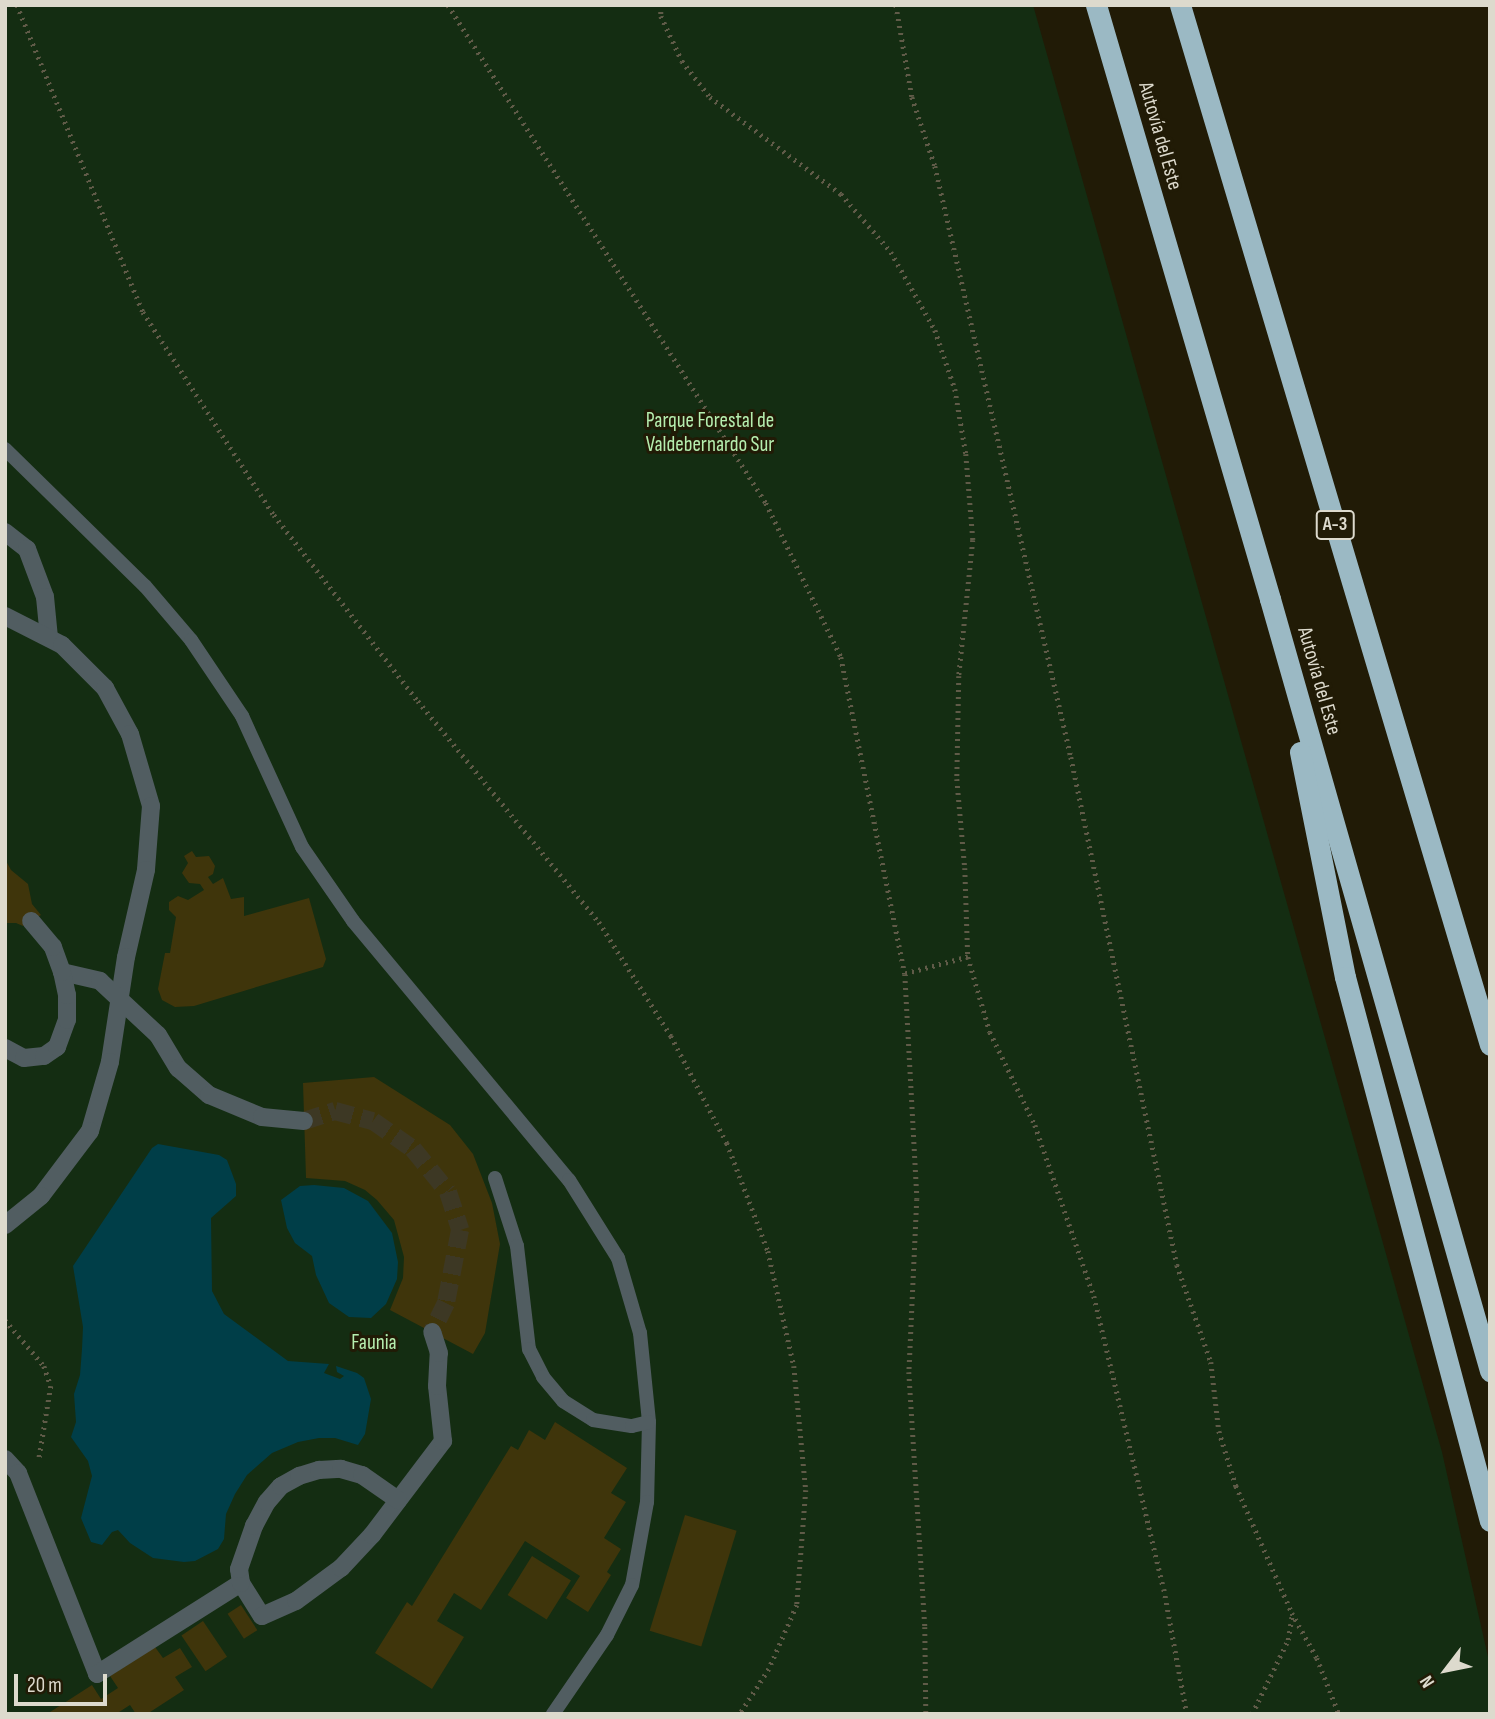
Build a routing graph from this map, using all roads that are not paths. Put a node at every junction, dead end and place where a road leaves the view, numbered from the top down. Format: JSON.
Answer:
{"nodes":[{"id":1,"x":1096,"y":5,"type":"edge"},
{"id":2,"x":1180,"y":5,"type":"edge"},
{"id":3,"x":5,"y":449,"type":"edge"},
{"id":4,"x":5,"y":532,"type":"edge"},
{"id":5,"x":1270,"y":599,"type":"junction"},
{"id":6,"x":5,"y":616,"type":"edge"},
{"id":7,"x":49,"y":638,"type":"junction"},
{"id":8,"x":31,"y":921,"type":"dead end"},
{"id":9,"x":62,"y":972,"type":"junction"},
{"id":10,"x":121,"y":1000,"type":"junction"},
{"id":11,"x":1490,"y":1045,"type":"edge"},
{"id":12,"x":5,"y":1048,"type":"edge"},
{"id":13,"x":304,"y":1121,"type":"tunnel mouth"},
{"id":14,"x":495,"y":1178,"type":"dead end"},
{"id":15,"x":5,"y":1225,"type":"edge"},
{"id":16,"x":432,"y":1332,"type":"tunnel mouth"},
{"id":17,"x":1490,"y":1371,"type":"edge"},
{"id":18,"x":649,"y":1422,"type":"junction"},
{"id":19,"x":5,"y":1459,"type":"edge"},
{"id":20,"x":398,"y":1500,"type":"junction"},
{"id":21,"x":1490,"y":1521,"type":"edge"},
{"id":22,"x":241,"y":1583,"type":"junction"},
{"id":23,"x":553,"y":1714,"type":"edge"}],
"edges":[{"from":1,"to":5,"type":"highway","name":"Autovía del Este"},
{"from":2,"to":11,"type":"highway","number":"A-3"},
{"from":3,"to":18,"type":"lane"},
{"from":4,"to":7,"type":"street"},
{"from":5,"to":17,"type":"highway","name":"Autovía del Este"},
{"from":5,"to":21,"type":"highway"},
{"from":6,"to":7,"type":"street"},
{"from":7,"to":10,"type":"street"},
{"from":8,"to":9,"type":"street"},
{"from":9,"to":10,"type":"street"},
{"from":9,"to":12,"type":"street"},
{"from":10,"to":13,"type":"street"},
{"from":10,"to":15,"type":"street"},
{"from":14,"to":18,"type":"lane"},
{"from":16,"to":20,"type":"street"},
{"from":18,"to":23,"type":"lane"},
{"from":19,"to":22,"type":"street"},
{"from":20,"to":22,"type":"street"},
{"from":20,"to":22,"type":"street"}]}
